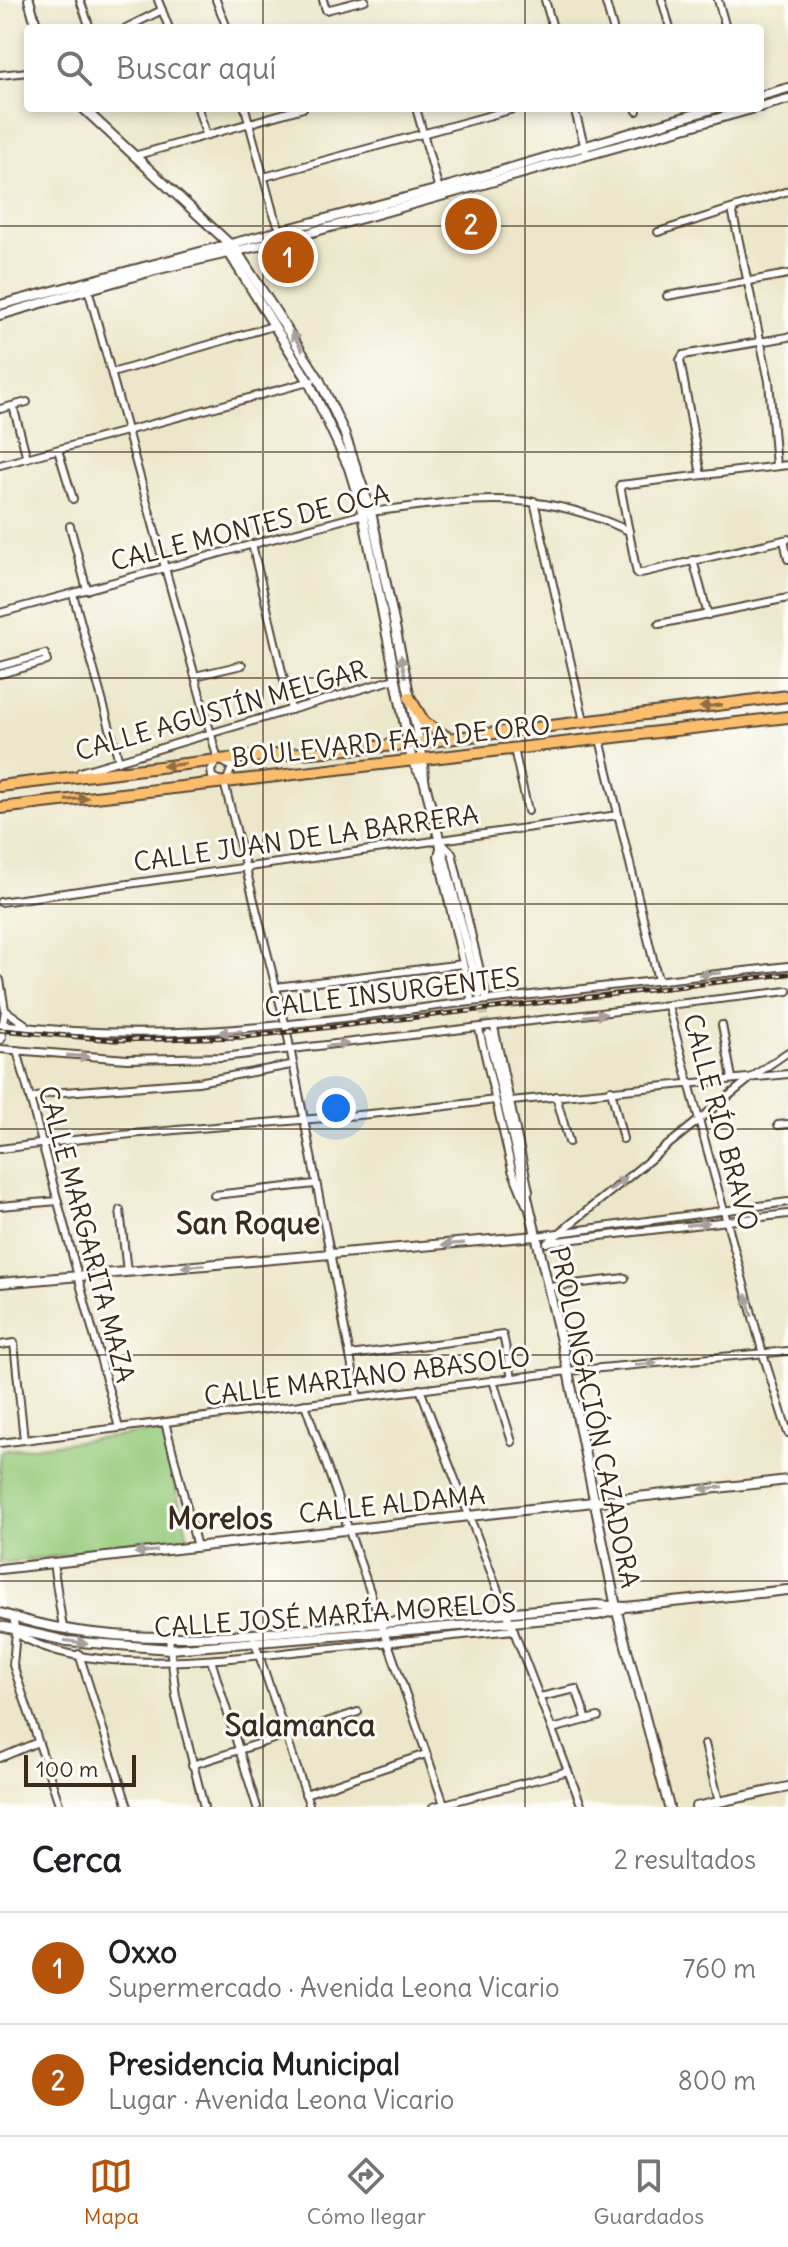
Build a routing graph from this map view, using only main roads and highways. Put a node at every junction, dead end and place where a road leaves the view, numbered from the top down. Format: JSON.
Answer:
{"nodes":[{"id":1,"x":409,"y":697,"type":"road end"},
{"id":2,"x":785,"y":697,"type":"edge"},
{"id":3,"x":787,"y":718,"type":"edge"},
{"id":4,"x":448,"y":738,"type":"junction"},
{"id":5,"x":0,"y":786,"type":"edge"},
{"id":6,"x":0,"y":808,"type":"edge"}],
"edges":[{"from":1,"to":4,"type":"main road"},
{"from":2,"to":3,"type":"main road"},
{"from":2,"to":4,"type":"main road","name":"BOULEVARD FAJA DE ORO","one_way":true},
{"from":6,"to":3,"type":"main road","name":"BOULEVARD FAJA DE ORO","one_way":true},
{"from":4,"to":5,"type":"main road","name":"BOULEVARD FAJA DE ORO","one_way":true}]}
